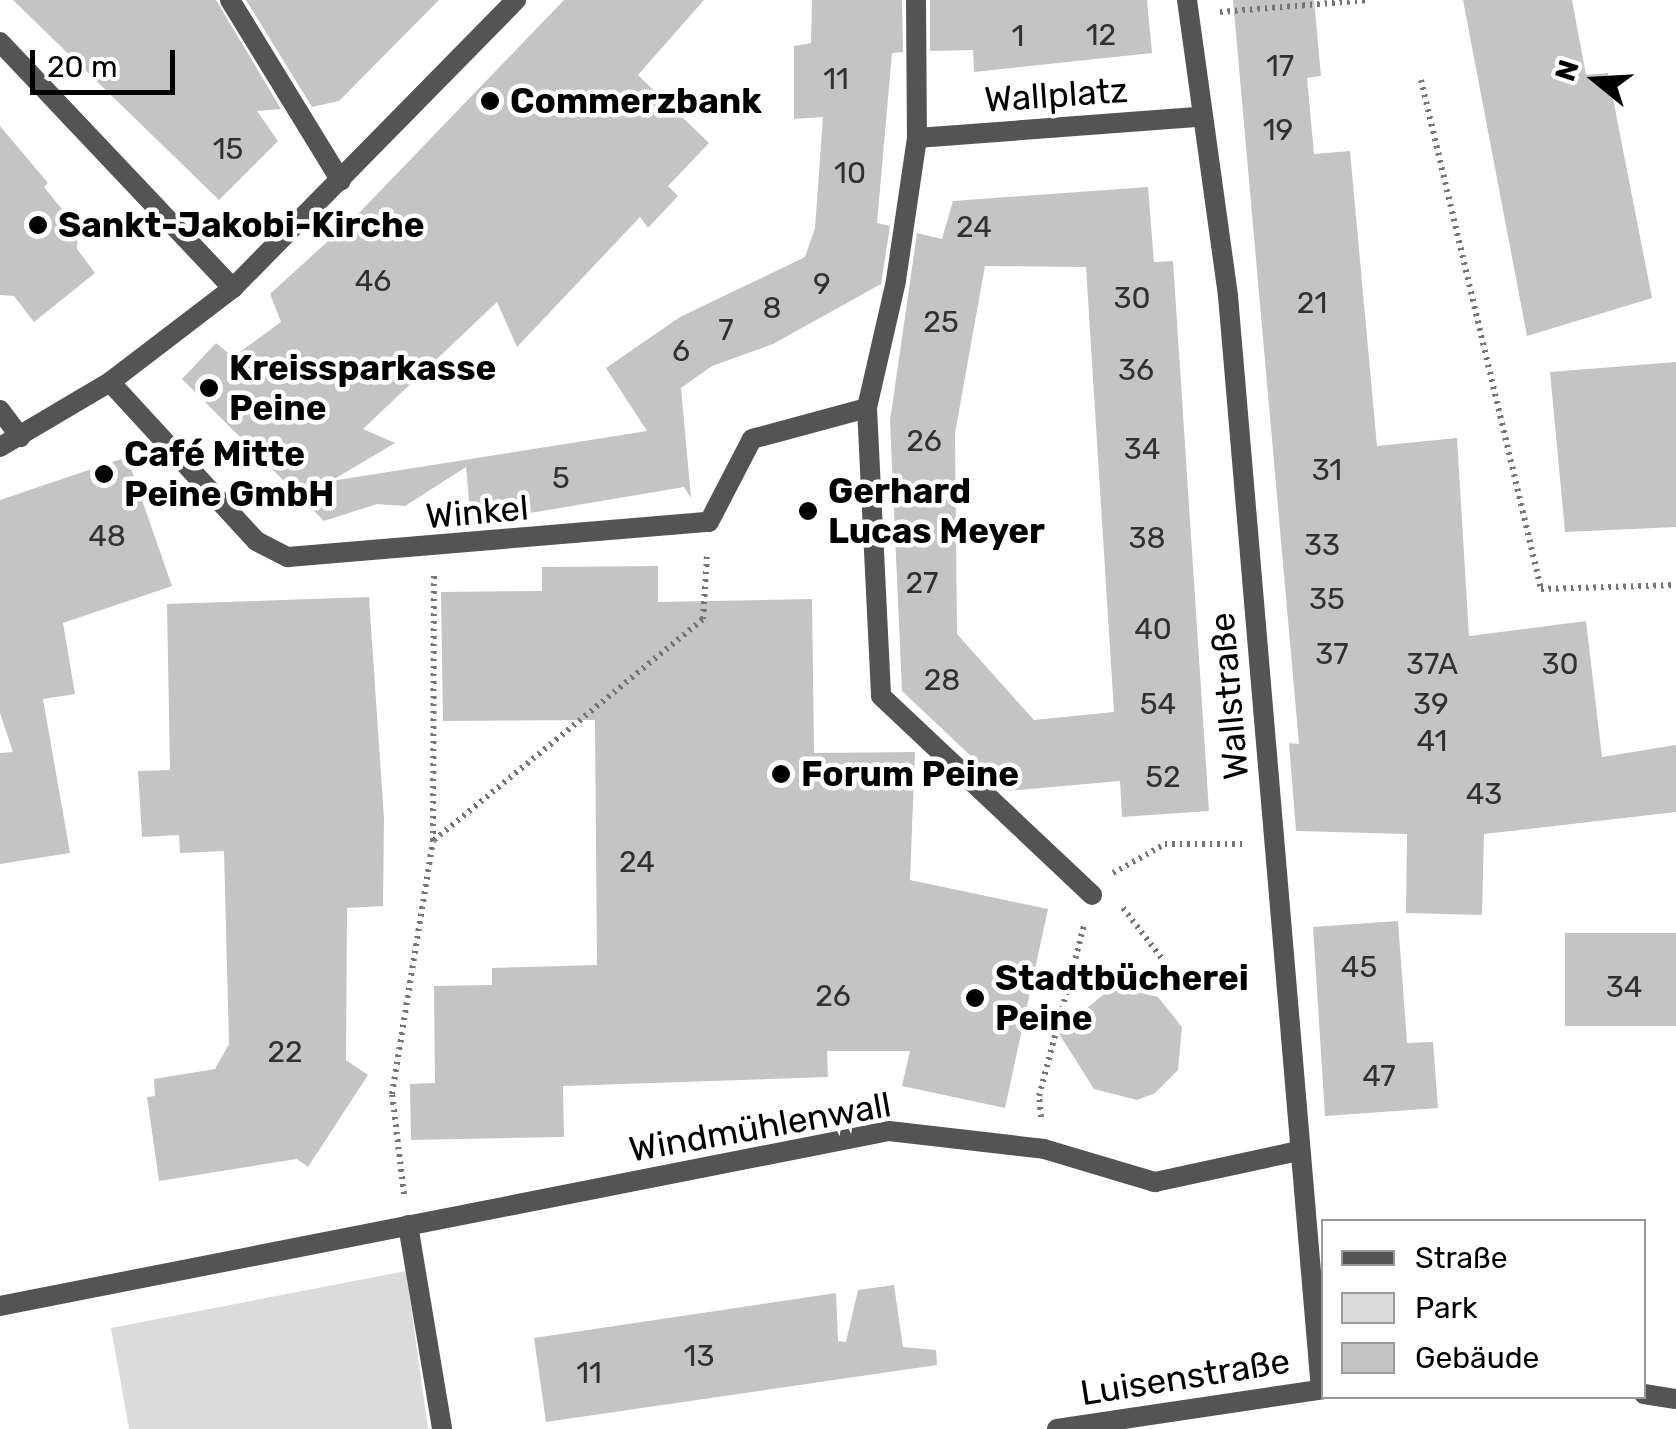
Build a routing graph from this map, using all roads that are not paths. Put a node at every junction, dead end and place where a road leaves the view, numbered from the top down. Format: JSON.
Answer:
{"nodes":[{"id":1,"x":230,"y":0,"type":"edge"},
{"id":2,"x":516,"y":0,"type":"edge"},
{"id":3,"x":916,"y":0,"type":"edge"},
{"id":4,"x":1188,"y":7,"type":"edge"},
{"id":5,"x":0,"y":42,"type":"edge"},
{"id":6,"x":1199,"y":117,"type":"junction"},
{"id":7,"x":917,"y":138,"type":"junction"},
{"id":8,"x":341,"y":181,"type":"junction"},
{"id":9,"x":233,"y":288,"type":"junction"},
{"id":10,"x":110,"y":382,"type":"junction"},
{"id":11,"x":867,"y":408,"type":"junction"},
{"id":12,"x":0,"y":410,"type":"edge"},
{"id":13,"x":20,"y":437,"type":"junction"},
{"id":14,"x":0,"y":447,"type":"edge"},
{"id":15,"x":1092,"y":894,"type":"road end"},
{"id":16,"x":1298,"y":1152,"type":"junction"},
{"id":17,"x":408,"y":1226,"type":"junction"},
{"id":18,"x":0,"y":1306,"type":"edge"},
{"id":19,"x":1321,"y":1379,"type":"edge"},
{"id":20,"x":1321,"y":1389,"type":"edge"},
{"id":21,"x":1646,"y":1394,"type":"edge"},
{"id":22,"x":1676,"y":1398,"type":"edge"},
{"id":23,"x":442,"y":1429,"type":"edge"},
{"id":24,"x":1057,"y":1429,"type":"edge"}],
"edges":[{"from":1,"to":8,"type":"street"},
{"from":2,"to":8,"type":"street"},
{"from":3,"to":7,"type":"street"},
{"from":4,"to":6,"type":"street","name":"Wallstraße"},
{"from":5,"to":9,"type":"street"},
{"from":6,"to":7,"type":"street","name":"Wallplatz"},
{"from":6,"to":16,"type":"street","name":"Wallstraße"},
{"from":7,"to":11,"type":"street"},
{"from":8,"to":9,"type":"street"},
{"from":9,"to":10,"type":"street"},
{"from":10,"to":11,"type":"street","name":"Winkel"},
{"from":10,"to":13,"type":"street"},
{"from":11,"to":15,"type":"street"},
{"from":12,"to":13,"type":"street"},
{"from":13,"to":14,"type":"street"},
{"from":16,"to":17,"type":"street","name":"Windmühlenwall"},
{"from":16,"to":19,"type":"street","name":"Wallstraße"},
{"from":17,"to":18,"type":"street","name":"Windmühlenwall"},
{"from":17,"to":23,"type":"street"},
{"from":20,"to":24,"type":"street","name":"Luisenstraße"},
{"from":21,"to":22,"type":"street"}]}
